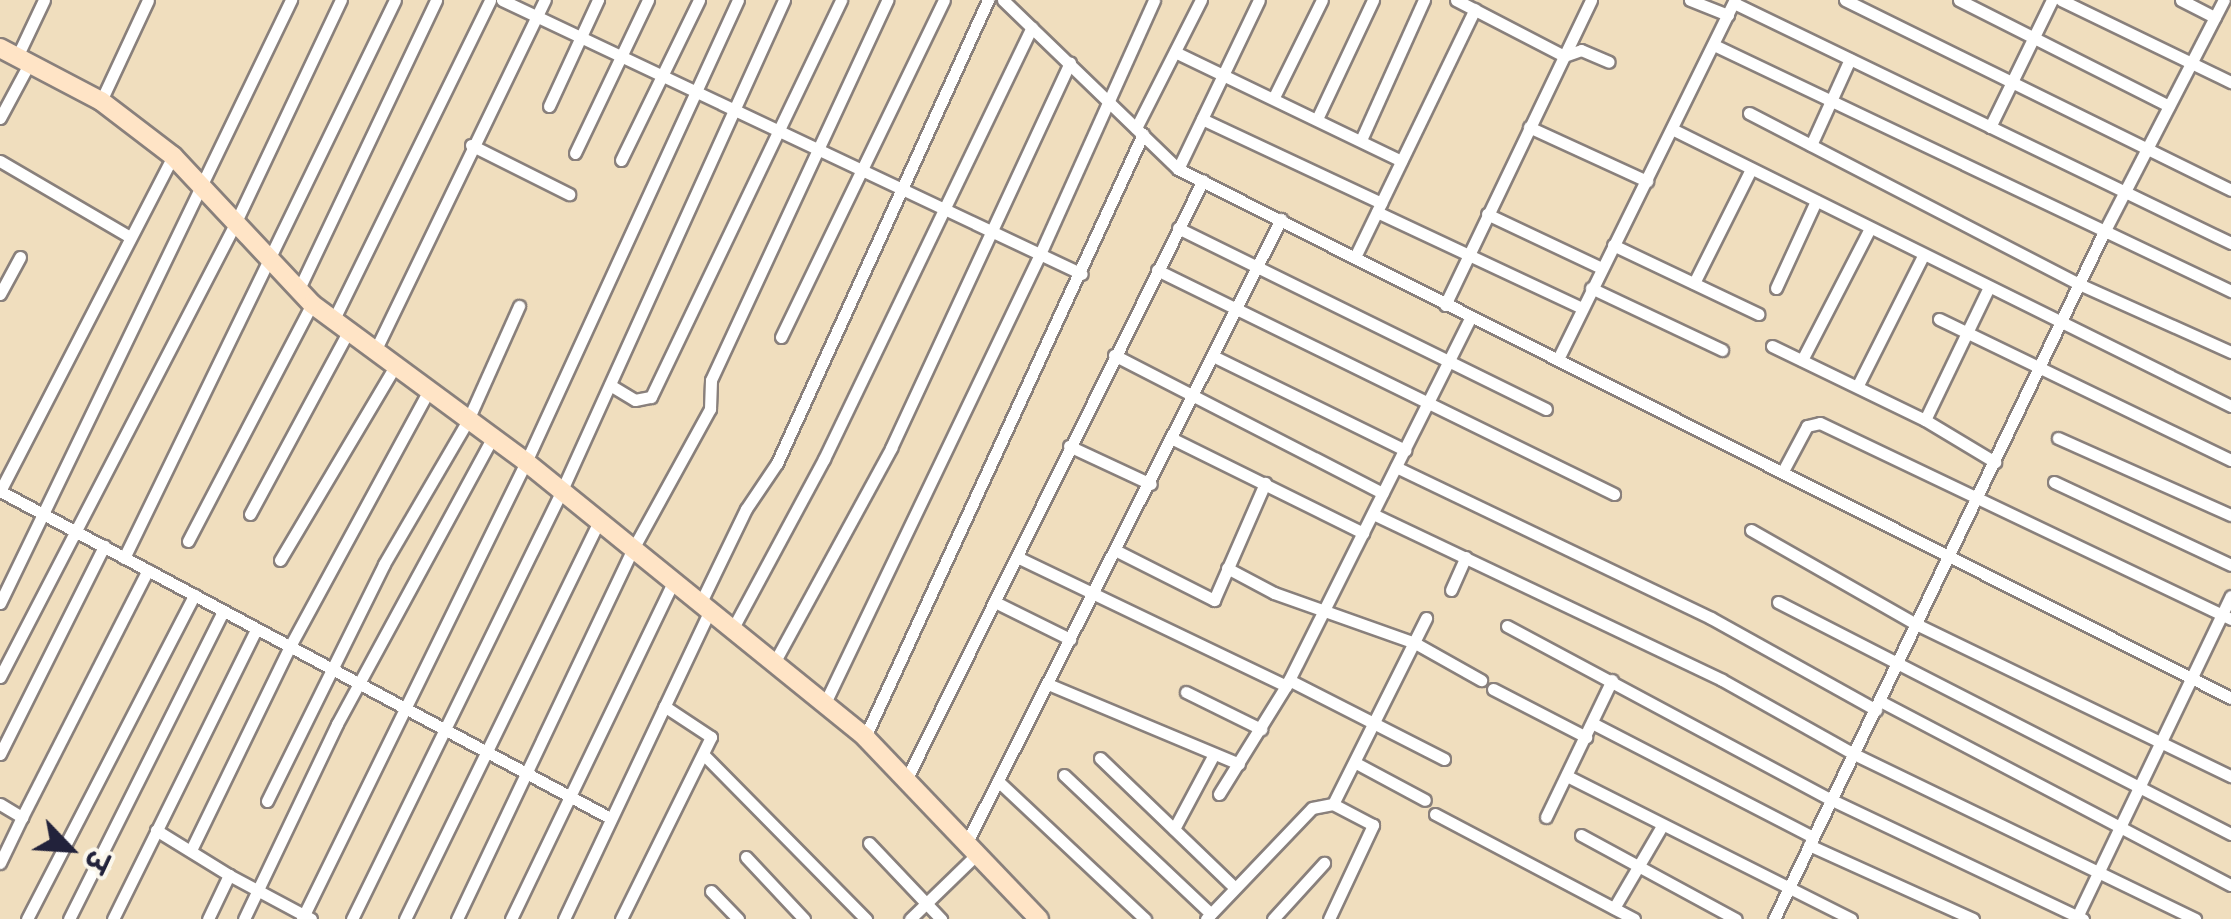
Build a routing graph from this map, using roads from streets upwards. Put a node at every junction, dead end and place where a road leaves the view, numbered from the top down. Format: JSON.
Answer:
{"nodes":[{"id":1,"x":44,"y":0,"type":"edge"},
{"id":2,"x":148,"y":0,"type":"edge"},
{"id":3,"x":291,"y":0,"type":"edge"},
{"id":4,"x":341,"y":0,"type":"edge"},
{"id":5,"x":395,"y":0,"type":"edge"},
{"id":6,"x":436,"y":0,"type":"edge"},
{"id":7,"x":490,"y":0,"type":"edge"},
{"id":8,"x":502,"y":0,"type":"edge"},
{"id":9,"x":545,"y":0,"type":"edge"},
{"id":10,"x":598,"y":0,"type":"edge"},
{"id":11,"x":648,"y":0,"type":"edge"},
{"id":12,"x":699,"y":0,"type":"edge"},
{"id":13,"x":738,"y":0,"type":"edge"},
{"id":14,"x":784,"y":0,"type":"edge"},
{"id":15,"x":841,"y":0,"type":"edge"},
{"id":16,"x":886,"y":0,"type":"edge"},
{"id":17,"x":944,"y":0,"type":"edge"},
{"id":18,"x":988,"y":0,"type":"edge"},
{"id":19,"x":1003,"y":0,"type":"edge"},
{"id":20,"x":1154,"y":0,"type":"edge"},
{"id":21,"x":1201,"y":0,"type":"edge"},
{"id":22,"x":1259,"y":0,"type":"edge"},
{"id":23,"x":1322,"y":0,"type":"edge"},
{"id":24,"x":1373,"y":0,"type":"edge"},
{"id":25,"x":1424,"y":0,"type":"edge"},
{"id":26,"x":1456,"y":0,"type":"edge"},
{"id":27,"x":1591,"y":0,"type":"edge"},
{"id":28,"x":1690,"y":0,"type":"edge"},
{"id":29,"x":1846,"y":0,"type":"edge"},
{"id":30,"x":1959,"y":0,"type":"edge"},
{"id":31,"x":2052,"y":0,"type":"edge"},
{"id":32,"x":2061,"y":0,"type":"edge"},
{"id":33,"x":2181,"y":0,"type":"edge"},
{"id":34,"x":2224,"y":0,"type":"edge"},
{"id":35,"x":1733,"y":6,"type":"edge"},
{"id":36,"x":1475,"y":9,"type":"junction"},
{"id":37,"x":538,"y":16,"type":"junction"},
{"id":38,"x":2215,"y":17,"type":"junction"},
{"id":39,"x":1032,"y":27,"type":"junction"},
{"id":40,"x":2032,"y":34,"type":"junction"},
{"id":41,"x":582,"y":36,"type":"junction"},
{"id":42,"x":1714,"y":45,"type":"junction"},
{"id":43,"x":1174,"y":52,"type":"junction"},
{"id":44,"x":10,"y":54,"type":"edge"},
{"id":45,"x":622,"y":54,"type":"junction"},
{"id":46,"x":1564,"y":56,"type":"junction"},
{"id":47,"x":1850,"y":59,"type":"junction"},
{"id":48,"x":2192,"y":61,"type":"junction"},
{"id":49,"x":1608,"y":62,"type":"dead end"},
{"id":50,"x":1070,"y":64,"type":"junction"},
{"id":51,"x":665,"y":74,"type":"junction"},
{"id":52,"x":1224,"y":74,"type":"junction"},
{"id":53,"x":2011,"y":78,"type":"junction"},
{"id":54,"x":2231,"y":82,"type":"edge"},
{"id":55,"x":696,"y":88,"type":"junction"},
{"id":56,"x":1274,"y":97,"type":"junction"},
{"id":57,"x":1109,"y":99,"type":"junction"},
{"id":58,"x":1829,"y":100,"type":"junction"},
{"id":59,"x":101,"y":101,"type":"junction"},
{"id":60,"x":549,"y":106,"type":"dead end"},
{"id":61,"x":2169,"y":106,"type":"junction"},
{"id":62,"x":736,"y":108,"type":"junction"},
{"id":63,"x":1748,"y":113,"type":"dead end"},
{"id":64,"x":0,"y":118,"type":"edge"},
{"id":65,"x":1202,"y":118,"type":"junction"},
{"id":66,"x":1317,"y":119,"type":"junction"},
{"id":67,"x":1529,"y":127,"type":"junction"},
{"id":68,"x":1990,"y":127,"type":"junction"},
{"id":69,"x":780,"y":129,"type":"junction"},
{"id":70,"x":1672,"y":129,"type":"junction"},
{"id":71,"x":1140,"y":131,"type":"junction"},
{"id":72,"x":1360,"y":140,"type":"junction"},
{"id":73,"x":472,"y":145,"type":"junction"},
{"id":74,"x":1811,"y":145,"type":"junction"},
{"id":75,"x":822,"y":148,"type":"junction"},
{"id":76,"x":2147,"y":149,"type":"junction"},
{"id":77,"x":575,"y":153,"type":"dead end"},
{"id":78,"x":173,"y":156,"type":"junction"},
{"id":79,"x":621,"y":160,"type":"dead end"},
{"id":80,"x":1401,"y":160,"type":"junction"},
{"id":81,"x":0,"y":161,"type":"edge"},
{"id":82,"x":862,"y":168,"type":"junction"},
{"id":83,"x":1178,"y":169,"type":"junction"},
{"id":84,"x":1751,"y":169,"type":"junction"},
{"id":85,"x":1203,"y":180,"type":"junction"},
{"id":86,"x":1646,"y":181,"type":"junction"},
{"id":87,"x":202,"y":186,"type":"junction"},
{"id":88,"x":2231,"y":190,"type":"edge"},
{"id":89,"x":2125,"y":191,"type":"junction"},
{"id":90,"x":905,"y":192,"type":"junction"},
{"id":91,"x":570,"y":194,"type":"dead end"},
{"id":92,"x":1816,"y":202,"type":"junction"},
{"id":93,"x":1379,"y":207,"type":"junction"},
{"id":94,"x":945,"y":208,"type":"junction"},
{"id":95,"x":1488,"y":214,"type":"junction"},
{"id":96,"x":1282,"y":218,"type":"junction"},
{"id":97,"x":234,"y":226,"type":"junction"},
{"id":98,"x":1178,"y":228,"type":"junction"},
{"id":99,"x":1870,"y":228,"type":"junction"},
{"id":100,"x":993,"y":231,"type":"junction"},
{"id":101,"x":2103,"y":234,"type":"junction"},
{"id":102,"x":130,"y":237,"type":"junction"},
{"id":103,"x":2231,"y":243,"type":"edge"},
{"id":104,"x":1612,"y":245,"type":"junction"},
{"id":105,"x":1469,"y":253,"type":"junction"},
{"id":106,"x":1040,"y":254,"type":"junction"},
{"id":107,"x":1356,"y":255,"type":"junction"},
{"id":108,"x":20,"y":256,"type":"dead end"},
{"id":109,"x":1923,"y":256,"type":"junction"},
{"id":110,"x":270,"y":266,"type":"junction"},
{"id":111,"x":1259,"y":267,"type":"junction"},
{"id":112,"x":1601,"y":268,"type":"junction"},
{"id":113,"x":1158,"y":270,"type":"junction"},
{"id":114,"x":1082,"y":274,"type":"junction"},
{"id":115,"x":1694,"y":284,"type":"junction"},
{"id":116,"x":2080,"y":284,"type":"junction"},
{"id":117,"x":1591,"y":288,"type":"junction"},
{"id":118,"x":1776,"y":288,"type":"dead end"},
{"id":119,"x":1988,"y":289,"type":"junction"},
{"id":120,"x":298,"y":291,"type":"junction"},
{"id":121,"x":2231,"y":291,"type":"edge"},
{"id":122,"x":0,"y":294,"type":"edge"},
{"id":123,"x":312,"y":304,"type":"junction"},
{"id":124,"x":1445,"y":305,"type":"junction"},
{"id":125,"x":519,"y":306,"type":"dead end"},
{"id":126,"x":1582,"y":308,"type":"junction"},
{"id":127,"x":1238,"y":311,"type":"junction"},
{"id":128,"x":1758,"y":314,"type":"dead end"},
{"id":129,"x":1470,"y":319,"type":"junction"},
{"id":130,"x":1939,"y":319,"type":"dead end"},
{"id":131,"x":333,"y":320,"type":"junction"},
{"id":132,"x":2062,"y":326,"type":"junction"},
{"id":133,"x":348,"y":332,"type":"junction"},
{"id":134,"x":1967,"y":333,"type":"junction"},
{"id":135,"x":781,"y":337,"type":"dead end"},
{"id":136,"x":1772,"y":346,"type":"dead end"},
{"id":137,"x":1722,"y":350,"type":"dead end"},
{"id":138,"x":375,"y":352,"type":"junction"},
{"id":139,"x":2231,"y":352,"type":"edge"},
{"id":140,"x":1114,"y":355,"type":"junction"},
{"id":141,"x":1215,"y":357,"type":"junction"},
{"id":142,"x":1558,"y":359,"type":"junction"},
{"id":143,"x":1450,"y":360,"type":"junction"},
{"id":144,"x":1802,"y":360,"type":"junction"},
{"id":145,"x":395,"y":366,"type":"junction"},
{"id":146,"x":2040,"y":368,"type":"junction"},
{"id":147,"x":610,"y":385,"type":"junction"},
{"id":148,"x":1858,"y":385,"type":"junction"},
{"id":149,"x":429,"y":390,"type":"junction"},
{"id":150,"x":1197,"y":396,"type":"junction"},
{"id":151,"x":1428,"y":404,"type":"junction"},
{"id":152,"x":2231,"y":406,"type":"edge"},
{"id":153,"x":1546,"y":409,"type":"dead end"},
{"id":154,"x":468,"y":420,"type":"junction"},
{"id":155,"x":1925,"y":420,"type":"junction"},
{"id":156,"x":492,"y":437,"type":"junction"},
{"id":157,"x":2058,"y":438,"type":"dead end"},
{"id":158,"x":1175,"y":440,"type":"junction"},
{"id":159,"x":1069,"y":446,"type":"junction"},
{"id":160,"x":1405,"y":450,"type":"junction"},
{"id":161,"x":2231,"y":460,"type":"edge"},
{"id":162,"x":526,"y":462,"type":"junction"},
{"id":163,"x":1995,"y":462,"type":"junction"},
{"id":164,"x":1396,"y":466,"type":"junction"},
{"id":165,"x":1783,"y":471,"type":"junction"},
{"id":166,"x":2054,"y":482,"type":"dead end"},
{"id":167,"x":1265,"y":483,"type":"junction"},
{"id":168,"x":1150,"y":484,"type":"junction"},
{"id":169,"x":562,"y":490,"type":"junction"},
{"id":170,"x":1383,"y":493,"type":"junction"},
{"id":171,"x":1614,"y":494,"type":"dead end"},
{"id":172,"x":1977,"y":499,"type":"junction"},
{"id":173,"x":250,"y":514,"type":"dead end"},
{"id":174,"x":1373,"y":514,"type":"junction"},
{"id":175,"x":47,"y":516,"type":"junction"},
{"id":176,"x":2231,"y":516,"type":"edge"},
{"id":177,"x":598,"y":521,"type":"junction"},
{"id":178,"x":1751,"y":530,"type":"dead end"},
{"id":179,"x":76,"y":531,"type":"junction"},
{"id":180,"x":1363,"y":533,"type":"junction"},
{"id":181,"x":188,"y":541,"type":"dead end"},
{"id":182,"x":104,"y":546,"type":"junction"},
{"id":183,"x":634,"y":548,"type":"junction"},
{"id":184,"x":1116,"y":551,"type":"junction"},
{"id":185,"x":1951,"y":554,"type":"junction"},
{"id":186,"x":1018,"y":556,"type":"junction"},
{"id":187,"x":1466,"y":557,"type":"junction"},
{"id":188,"x":124,"y":558,"type":"junction"},
{"id":189,"x":280,"y":560,"type":"dead end"},
{"id":190,"x":2231,"y":565,"type":"edge"},
{"id":191,"x":1228,"y":568,"type":"junction"},
{"id":192,"x":148,"y":570,"type":"junction"},
{"id":193,"x":674,"y":580,"type":"junction"},
{"id":194,"x":1451,"y":590,"type":"dead end"},
{"id":195,"x":1093,"y":595,"type":"junction"},
{"id":196,"x":194,"y":596,"type":"junction"},
{"id":197,"x":2231,"y":596,"type":"edge"},
{"id":198,"x":995,"y":602,"type":"junction"},
{"id":199,"x":1778,"y":602,"type":"dead end"},
{"id":200,"x":0,"y":603,"type":"edge"},
{"id":201,"x":705,"y":606,"type":"junction"},
{"id":202,"x":1324,"y":611,"type":"junction"},
{"id":203,"x":223,"y":612,"type":"junction"},
{"id":204,"x":2227,"y":617,"type":"edge"},
{"id":205,"x":1426,"y":618,"type":"dead end"},
{"id":206,"x":1916,"y":624,"type":"junction"},
{"id":207,"x":1508,"y":626,"type":"dead end"},
{"id":208,"x":733,"y":628,"type":"junction"},
{"id":209,"x":256,"y":630,"type":"junction"},
{"id":210,"x":1070,"y":640,"type":"junction"},
{"id":211,"x":1415,"y":644,"type":"junction"},
{"id":212,"x":289,"y":648,"type":"junction"},
{"id":213,"x":774,"y":663,"type":"junction"},
{"id":214,"x":1896,"y":667,"type":"junction"},
{"id":215,"x":330,"y":672,"type":"junction"},
{"id":216,"x":0,"y":677,"type":"edge"},
{"id":217,"x":2192,"y":678,"type":"junction"},
{"id":218,"x":1482,"y":680,"type":"dead end"},
{"id":219,"x":1612,"y":680,"type":"junction"},
{"id":220,"x":1288,"y":683,"type":"junction"},
{"id":221,"x":1048,"y":684,"type":"junction"},
{"id":222,"x":357,"y":686,"type":"junction"},
{"id":223,"x":1493,"y":689,"type":"dead end"},
{"id":224,"x":1186,"y":692,"type":"dead end"},
{"id":225,"x":2231,"y":698,"type":"edge"},
{"id":226,"x":824,"y":702,"type":"junction"},
{"id":227,"x":1878,"y":705,"type":"junction"},
{"id":228,"x":664,"y":706,"type":"junction"},
{"id":229,"x":402,"y":711,"type":"junction"},
{"id":230,"x":1376,"y":722,"type":"junction"},
{"id":231,"x":1594,"y":724,"type":"junction"},
{"id":232,"x":1262,"y":729,"type":"junction"},
{"id":233,"x":442,"y":732,"type":"junction"},
{"id":234,"x":1586,"y":737,"type":"junction"},
{"id":235,"x":866,"y":738,"type":"junction"},
{"id":236,"x":2162,"y":742,"type":"junction"},
{"id":237,"x":0,"y":754,"type":"edge"},
{"id":238,"x":1214,"y":754,"type":"junction"},
{"id":239,"x":1854,"y":754,"type":"junction"},
{"id":240,"x":704,"y":755,"type":"junction"},
{"id":241,"x":488,"y":757,"type":"junction"},
{"id":242,"x":1100,"y":758,"type":"dead end"},
{"id":243,"x":1444,"y":760,"type":"dead end"},
{"id":244,"x":1356,"y":763,"type":"junction"},
{"id":245,"x":1239,"y":764,"type":"junction"},
{"id":246,"x":1064,"y":775,"type":"dead end"},
{"id":247,"x":526,"y":776,"type":"junction"},
{"id":248,"x":1568,"y":776,"type":"junction"},
{"id":249,"x":2231,"y":776,"type":"edge"},
{"id":250,"x":906,"y":780,"type":"junction"},
{"id":251,"x":998,"y":781,"type":"junction"},
{"id":252,"x":2138,"y":791,"type":"junction"},
{"id":253,"x":1218,"y":794,"type":"dead end"},
{"id":254,"x":571,"y":798,"type":"junction"},
{"id":255,"x":1425,"y":800,"type":"dead end"},
{"id":256,"x":1832,"y":800,"type":"junction"},
{"id":257,"x":268,"y":801,"type":"dead end"},
{"id":258,"x":0,"y":804,"type":"edge"},
{"id":259,"x":1334,"y":804,"type":"junction"},
{"id":260,"x":1435,"y":814,"type":"dead end"},
{"id":261,"x":22,"y":817,"type":"junction"},
{"id":262,"x":1546,"y":817,"type":"dead end"},
{"id":263,"x":610,"y":818,"type":"junction"},
{"id":264,"x":1662,"y":826,"type":"junction"},
{"id":265,"x":1174,"y":829,"type":"junction"},
{"id":266,"x":156,"y":830,"type":"junction"},
{"id":267,"x":2119,"y":832,"type":"junction"},
{"id":268,"x":2231,"y":834,"type":"edge"},
{"id":269,"x":1581,"y":835,"type":"dead end"},
{"id":270,"x":1811,"y":841,"type":"junction"},
{"id":271,"x":869,"y":843,"type":"dead end"},
{"id":272,"x":971,"y":849,"type":"junction"},
{"id":273,"x":191,"y":850,"type":"junction"},
{"id":274,"x":746,"y":857,"type":"dead end"},
{"id":275,"x":1324,"y":862,"type":"dead end"},
{"id":276,"x":0,"y":863,"type":"edge"},
{"id":277,"x":1638,"y":866,"type":"junction"},
{"id":278,"x":2100,"y":871,"type":"junction"},
{"id":279,"x":230,"y":875,"type":"junction"},
{"id":280,"x":2231,"y":885,"type":"edge"},
{"id":281,"x":1235,"y":888,"type":"junction"},
{"id":282,"x":258,"y":890,"type":"junction"},
{"id":283,"x":711,"y":891,"type":"dead end"},
{"id":284,"x":1787,"y":891,"type":"junction"},
{"id":285,"x":926,"y":904,"type":"junction"},
{"id":286,"x":1614,"y":908,"type":"junction"},
{"id":287,"x":1208,"y":916,"type":"edge"},
{"id":288,"x":306,"y":918,"type":"edge"},
{"id":289,"x":1844,"y":918,"type":"edge"},
{"id":290,"x":2079,"y":918,"type":"edge"},
{"id":291,"x":27,"y":919,"type":"edge"},
{"id":292,"x":69,"y":919,"type":"edge"},
{"id":293,"x":113,"y":919,"type":"edge"},
{"id":294,"x":208,"y":919,"type":"edge"},
{"id":295,"x":244,"y":919,"type":"edge"},
{"id":296,"x":352,"y":919,"type":"edge"},
{"id":297,"x":405,"y":919,"type":"edge"},
{"id":298,"x":457,"y":919,"type":"edge"},
{"id":299,"x":511,"y":919,"type":"edge"},
{"id":300,"x":564,"y":919,"type":"edge"},
{"id":301,"x":620,"y":919,"type":"edge"},
{"id":302,"x":738,"y":919,"type":"edge"},
{"id":303,"x":804,"y":919,"type":"edge"},
{"id":304,"x":866,"y":919,"type":"edge"},
{"id":305,"x":910,"y":919,"type":"edge"},
{"id":306,"x":941,"y":919,"type":"edge"},
{"id":307,"x":1039,"y":919,"type":"edge"},
{"id":308,"x":1145,"y":919,"type":"edge"},
{"id":309,"x":1273,"y":919,"type":"edge"},
{"id":310,"x":1329,"y":919,"type":"edge"},
{"id":311,"x":1634,"y":919,"type":"edge"},
{"id":312,"x":1736,"y":919,"type":"edge"},
{"id":313,"x":1774,"y":919,"type":"edge"},
{"id":314,"x":1973,"y":919,"type":"edge"},
{"id":315,"x":2196,"y":919,"type":"edge"}],
"edges":[{"from":1,"to":44,"type":"street"},
{"from":2,"to":59,"type":"street"},
{"from":3,"to":87,"type":"street"},
{"from":4,"to":97,"type":"street"},
{"from":5,"to":110,"type":"street"},
{"from":6,"to":120,"type":"street"},
{"from":7,"to":131,"type":"street"},
{"from":8,"to":37,"type":"street"},
{"from":9,"to":37,"type":"street"},
{"from":10,"to":41,"type":"street"},
{"from":11,"to":45,"type":"street"},
{"from":12,"to":51,"type":"street"},
{"from":13,"to":55,"type":"street"},
{"from":14,"to":62,"type":"street"},
{"from":15,"to":69,"type":"street"},
{"from":16,"to":75,"type":"street"},
{"from":17,"to":82,"type":"street"},
{"from":18,"to":90,"type":"street"},
{"from":19,"to":39,"type":"street"},
{"from":20,"to":57,"type":"street"},
{"from":21,"to":43,"type":"street"},
{"from":22,"to":52,"type":"street"},
{"from":23,"to":56,"type":"street"},
{"from":24,"to":66,"type":"street"},
{"from":25,"to":72,"type":"street"},
{"from":26,"to":36,"type":"street"},
{"from":27,"to":46,"type":"street"},
{"from":28,"to":35,"type":"street"},
{"from":29,"to":53,"type":"street"},
{"from":30,"to":40,"type":"street"},
{"from":31,"to":40,"type":"street"},
{"from":32,"to":48,"type":"street"},
{"from":33,"to":38,"type":"street"},
{"from":34,"to":38,"type":"street"},
{"from":35,"to":42,"type":"street"},
{"from":35,"to":47,"type":"street"},
{"from":36,"to":46,"type":"street"},
{"from":36,"to":80,"type":"street"},
{"from":37,"to":41,"type":"street"},
{"from":37,"to":73,"type":"street"},
{"from":38,"to":48,"type":"street"},
{"from":39,"to":50,"type":"street"},
{"from":39,"to":94,"type":"street"},
{"from":40,"to":53,"type":"street"},
{"from":40,"to":61,"type":"street"},
{"from":41,"to":45,"type":"street"},
{"from":41,"to":60,"type":"street"},
{"from":42,"to":58,"type":"street"},
{"from":42,"to":70,"type":"street"},
{"from":43,"to":52,"type":"street"},
{"from":43,"to":71,"type":"street"},
{"from":44,"to":59,"type":"street"},
{"from":44,"to":64,"type":"street"},
{"from":45,"to":51,"type":"street"},
{"from":45,"to":77,"type":"street"},
{"from":46,"to":49,"type":"street"},
{"from":46,"to":67,"type":"street"},
{"from":47,"to":58,"type":"street"},
{"from":47,"to":68,"type":"street"},
{"from":48,"to":54,"type":"street"},
{"from":48,"to":61,"type":"street"},
{"from":50,"to":57,"type":"street"},
{"from":50,"to":100,"type":"street"},
{"from":51,"to":55,"type":"street"},
{"from":51,"to":79,"type":"street"},
{"from":52,"to":56,"type":"street"},
{"from":52,"to":65,"type":"street"},
{"from":53,"to":68,"type":"street"},
{"from":53,"to":76,"type":"street"},
{"from":55,"to":62,"type":"street"},
{"from":55,"to":162,"type":"street"},
{"from":56,"to":66,"type":"street"},
{"from":57,"to":71,"type":"street"},
{"from":57,"to":106,"type":"street"},
{"from":58,"to":74,"type":"street"},
{"from":58,"to":101,"type":"street"},
{"from":59,"to":78,"type":"street"},
{"from":61,"to":76,"type":"street"},
{"from":62,"to":69,"type":"street"},
{"from":62,"to":147,"type":"street"},
{"from":63,"to":74,"type":"street"},
{"from":65,"to":83,"type":"street"},
{"from":65,"to":93,"type":"street"},
{"from":66,"to":72,"type":"street"},
{"from":67,"to":86,"type":"street"},
{"from":67,"to":95,"type":"street"},
{"from":68,"to":89,"type":"street"},
{"from":69,"to":75,"type":"street"},
{"from":69,"to":147,"type":"street"},
{"from":70,"to":84,"type":"street"},
{"from":70,"to":86,"type":"street"},
{"from":71,"to":83,"type":"street"},
{"from":71,"to":114,"type":"street"},
{"from":72,"to":80,"type":"street"},
{"from":73,"to":91,"type":"street"},
{"from":73,"to":138,"type":"street"},
{"from":74,"to":116,"type":"street"},
{"from":75,"to":82,"type":"street"},
{"from":75,"to":183,"type":"street"},
{"from":76,"to":88,"type":"street"},
{"from":76,"to":89,"type":"street"},
{"from":78,"to":87,"type":"street"},
{"from":78,"to":102,"type":"street"},
{"from":80,"to":93,"type":"street"},
{"from":81,"to":102,"type":"street"},
{"from":82,"to":90,"type":"street"},
{"from":82,"to":135,"type":"street"},
{"from":83,"to":85,"type":"street"},
{"from":84,"to":92,"type":"street"},
{"from":84,"to":115,"type":"street"},
{"from":85,"to":96,"type":"street"},
{"from":85,"to":98,"type":"street"},
{"from":86,"to":104,"type":"street"},
{"from":87,"to":97,"type":"street"},
{"from":87,"to":175,"type":"street"},
{"from":89,"to":101,"type":"street"},
{"from":89,"to":103,"type":"street"},
{"from":90,"to":94,"type":"street"},
{"from":90,"to":201,"type":"street"},
{"from":92,"to":99,"type":"street"},
{"from":92,"to":118,"type":"street"},
{"from":93,"to":105,"type":"street"},
{"from":93,"to":107,"type":"street"},
{"from":94,"to":100,"type":"street"},
{"from":94,"to":208,"type":"street"},
{"from":95,"to":105,"type":"street"},
{"from":95,"to":112,"type":"street"},
{"from":96,"to":107,"type":"street"},
{"from":96,"to":111,"type":"street"},
{"from":97,"to":110,"type":"street"},
{"from":97,"to":179,"type":"street"},
{"from":98,"to":111,"type":"street"},
{"from":98,"to":113,"type":"street"},
{"from":99,"to":109,"type":"street"},
{"from":99,"to":144,"type":"street"},
{"from":100,"to":106,"type":"street"},
{"from":100,"to":213,"type":"street"},
{"from":101,"to":116,"type":"street"},
{"from":101,"to":121,"type":"street"},
{"from":102,"to":175,"type":"street"},
{"from":104,"to":112,"type":"street"},
{"from":104,"to":115,"type":"street"},
{"from":105,"to":124,"type":"street"},
{"from":105,"to":126,"type":"street"},
{"from":106,"to":114,"type":"street"},
{"from":106,"to":226,"type":"street"},
{"from":107,"to":124,"type":"street"},
{"from":108,"to":122,"type":"street"},
{"from":109,"to":119,"type":"street"},
{"from":109,"to":148,"type":"street"},
{"from":110,"to":120,"type":"street"},
{"from":110,"to":188,"type":"street"},
{"from":111,"to":127,"type":"street"},
{"from":111,"to":143,"type":"street"},
{"from":112,"to":117,"type":"street"},
{"from":113,"to":127,"type":"street"},
{"from":113,"to":140,"type":"street"},
{"from":114,"to":235,"type":"street"},
{"from":115,"to":128,"type":"street"},
{"from":116,"to":132,"type":"street"},
{"from":116,"to":139,"type":"street"},
{"from":117,"to":126,"type":"street"},
{"from":117,"to":137,"type":"street"},
{"from":119,"to":132,"type":"street"},
{"from":119,"to":134,"type":"street"},
{"from":120,"to":123,"type":"street"},
{"from":123,"to":131,"type":"street"},
{"from":123,"to":181,"type":"street"},
{"from":124,"to":129,"type":"street"},
{"from":125,"to":154,"type":"street"},
{"from":126,"to":142,"type":"street"},
{"from":127,"to":141,"type":"street"},
{"from":127,"to":151,"type":"street"},
{"from":129,"to":142,"type":"street"},
{"from":129,"to":143,"type":"street"},
{"from":130,"to":134,"type":"street"},
{"from":131,"to":133,"type":"street"},
{"from":132,"to":146,"type":"street"},
{"from":132,"to":152,"type":"street"},
{"from":133,"to":138,"type":"street"},
{"from":133,"to":173,"type":"street"},
{"from":134,"to":146,"type":"street"},
{"from":134,"to":155,"type":"street"},
{"from":136,"to":144,"type":"street"},
{"from":138,"to":145,"type":"street"},
{"from":140,"to":150,"type":"street"},
{"from":140,"to":159,"type":"street"},
{"from":141,"to":150,"type":"street"},
{"from":141,"to":160,"type":"street"},
{"from":142,"to":165,"type":"street"},
{"from":143,"to":151,"type":"street"},
{"from":143,"to":153,"type":"street"},
{"from":144,"to":148,"type":"street"},
{"from":145,"to":149,"type":"street"},
{"from":145,"to":189,"type":"street"},
{"from":146,"to":161,"type":"street"},
{"from":146,"to":163,"type":"street"},
{"from":147,"to":169,"type":"street"},
{"from":148,"to":155,"type":"street"},
{"from":149,"to":154,"type":"street"},
{"from":149,"to":212,"type":"street"},
{"from":150,"to":158,"type":"street"},
{"from":150,"to":170,"type":"street"},
{"from":151,"to":160,"type":"street"},
{"from":151,"to":171,"type":"street"},
{"from":154,"to":156,"type":"street"},
{"from":154,"to":215,"type":"street"},
{"from":155,"to":163,"type":"street"},
{"from":156,"to":162,"type":"street"},
{"from":156,"to":222,"type":"street"},
{"from":157,"to":176,"type":"street"},
{"from":158,"to":167,"type":"street"},
{"from":158,"to":168,"type":"street"},
{"from":159,"to":168,"type":"street"},
{"from":159,"to":186,"type":"street"},
{"from":160,"to":164,"type":"street"},
{"from":162,"to":169,"type":"street"},
{"from":162,"to":229,"type":"street"},
{"from":163,"to":172,"type":"street"},
{"from":164,"to":170,"type":"street"},
{"from":164,"to":227,"type":"street"},
{"from":165,"to":172,"type":"street"},
{"from":165,"to":185,"type":"street"},
{"from":166,"to":190,"type":"street"},
{"from":167,"to":180,"type":"street"},
{"from":167,"to":191,"type":"street"},
{"from":168,"to":184,"type":"street"},
{"from":169,"to":177,"type":"street"},
{"from":169,"to":233,"type":"street"},
{"from":170,"to":174,"type":"street"},
{"from":172,"to":185,"type":"street"},
{"from":172,"to":204,"type":"street"},
{"from":174,"to":180,"type":"street"},
{"from":174,"to":187,"type":"street"},
{"from":175,"to":179,"type":"street"},
{"from":175,"to":200,"type":"street"},
{"from":177,"to":183,"type":"street"},
{"from":177,"to":241,"type":"street"},
{"from":178,"to":206,"type":"street"},
{"from":179,"to":182,"type":"street"},
{"from":179,"to":216,"type":"street"},
{"from":180,"to":202,"type":"street"},
{"from":182,"to":188,"type":"street"},
{"from":182,"to":237,"type":"street"},
{"from":183,"to":193,"type":"street"},
{"from":183,"to":247,"type":"street"},
{"from":184,"to":191,"type":"street"},
{"from":184,"to":195,"type":"street"},
{"from":185,"to":206,"type":"street"},
{"from":185,"to":217,"type":"street"},
{"from":186,"to":195,"type":"street"},
{"from":186,"to":198,"type":"street"},
{"from":187,"to":194,"type":"street"},
{"from":187,"to":239,"type":"street"},
{"from":188,"to":192,"type":"street"},
{"from":191,"to":202,"type":"street"},
{"from":192,"to":196,"type":"street"},
{"from":192,"to":261,"type":"street"},
{"from":193,"to":201,"type":"street"},
{"from":193,"to":254,"type":"street"},
{"from":195,"to":210,"type":"street"},
{"from":195,"to":220,"type":"street"},
{"from":196,"to":203,"type":"street"},
{"from":196,"to":291,"type":"street"},
{"from":197,"to":204,"type":"street"},
{"from":198,"to":210,"type":"street"},
{"from":198,"to":250,"type":"street"},
{"from":199,"to":214,"type":"street"},
{"from":201,"to":208,"type":"street"},
{"from":201,"to":228,"type":"street"},
{"from":202,"to":211,"type":"street"},
{"from":202,"to":220,"type":"street"},
{"from":203,"to":209,"type":"street"},
{"from":203,"to":292,"type":"street"},
{"from":204,"to":217,"type":"street"},
{"from":205,"to":211,"type":"street"},
{"from":206,"to":214,"type":"street"},
{"from":206,"to":236,"type":"street"},
{"from":207,"to":219,"type":"street"},
{"from":208,"to":213,"type":"street"},
{"from":209,"to":212,"type":"street"},
{"from":209,"to":266,"type":"street"},
{"from":210,"to":221,"type":"street"},
{"from":211,"to":218,"type":"street"},
{"from":211,"to":230,"type":"street"},
{"from":212,"to":215,"type":"street"},
{"from":212,"to":273,"type":"street"},
{"from":213,"to":226,"type":"street"},
{"from":214,"to":227,"type":"street"},
{"from":214,"to":252,"type":"street"},
{"from":215,"to":222,"type":"street"},
{"from":215,"to":257,"type":"street"},
{"from":217,"to":225,"type":"street"},
{"from":217,"to":236,"type":"street"},
{"from":219,"to":231,"type":"street"},
{"from":219,"to":256,"type":"street"},
{"from":220,"to":230,"type":"street"},
{"from":220,"to":232,"type":"street"},
{"from":221,"to":238,"type":"street"},
{"from":221,"to":251,"type":"street"},
{"from":222,"to":229,"type":"street"},
{"from":222,"to":282,"type":"street"},
{"from":223,"to":234,"type":"street"},
{"from":224,"to":232,"type":"street"},
{"from":226,"to":235,"type":"street"},
{"from":227,"to":239,"type":"street"},
{"from":227,"to":267,"type":"street"},
{"from":228,"to":240,"type":"street"},
{"from":228,"to":263,"type":"street"},
{"from":229,"to":233,"type":"street"},
{"from":229,"to":288,"type":"street"},
{"from":230,"to":243,"type":"street"},
{"from":230,"to":244,"type":"street"},
{"from":231,"to":234,"type":"street"},
{"from":231,"to":270,"type":"street"},
{"from":232,"to":245,"type":"street"},
{"from":233,"to":241,"type":"street"},
{"from":233,"to":296,"type":"street"},
{"from":234,"to":248,"type":"street"},
{"from":235,"to":250,"type":"street"},
{"from":236,"to":249,"type":"street"},
{"from":236,"to":252,"type":"street"},
{"from":238,"to":245,"type":"street"},
{"from":238,"to":265,"type":"street"},
{"from":239,"to":256,"type":"street"},
{"from":239,"to":278,"type":"street"},
{"from":240,"to":301,"type":"street"},
{"from":240,"to":304,"type":"street"},
{"from":241,"to":247,"type":"street"},
{"from":241,"to":297,"type":"street"},
{"from":242,"to":265,"type":"street"},
{"from":244,"to":255,"type":"street"},
{"from":244,"to":259,"type":"street"},
{"from":245,"to":253,"type":"street"},
{"from":246,"to":287,"type":"street"},
{"from":247,"to":254,"type":"street"},
{"from":247,"to":298,"type":"street"},
{"from":248,"to":262,"type":"street"},
{"from":248,"to":264,"type":"street"},
{"from":250,"to":272,"type":"street"},
{"from":251,"to":272,"type":"street"},
{"from":251,"to":308,"type":"street"},
{"from":252,"to":267,"type":"street"},
{"from":252,"to":268,"type":"street"},
{"from":254,"to":263,"type":"street"},
{"from":254,"to":299,"type":"street"},
{"from":256,"to":270,"type":"street"},
{"from":256,"to":290,"type":"street"},
{"from":258,"to":261,"type":"street"},
{"from":259,"to":281,"type":"street"},
{"from":259,"to":310,"type":"street"},
{"from":260,"to":286,"type":"street"},
{"from":261,"to":276,"type":"street"},
{"from":263,"to":300,"type":"street"},
{"from":264,"to":277,"type":"street"},
{"from":264,"to":284,"type":"street"},
{"from":265,"to":281,"type":"street"},
{"from":266,"to":273,"type":"street"},
{"from":266,"to":293,"type":"street"},
{"from":267,"to":278,"type":"street"},
{"from":267,"to":280,"type":"street"},
{"from":269,"to":277,"type":"street"},
{"from":270,"to":284,"type":"street"},
{"from":270,"to":314,"type":"street"},
{"from":271,"to":285,"type":"street"},
{"from":272,"to":285,"type":"street"},
{"from":272,"to":307,"type":"street"},
{"from":273,"to":279,"type":"street"},
{"from":274,"to":303,"type":"street"},
{"from":275,"to":309,"type":"street"},
{"from":277,"to":286,"type":"street"},
{"from":277,"to":312,"type":"street"},
{"from":278,"to":290,"type":"street"},
{"from":278,"to":315,"type":"street"},
{"from":279,"to":282,"type":"street"},
{"from":279,"to":294,"type":"street"},
{"from":281,"to":287,"type":"street"},
{"from":282,"to":288,"type":"street"},
{"from":282,"to":295,"type":"street"},
{"from":283,"to":302,"type":"street"},
{"from":284,"to":289,"type":"street"},
{"from":284,"to":313,"type":"street"},
{"from":285,"to":305,"type":"street"},
{"from":285,"to":306,"type":"street"},
{"from":286,"to":311,"type":"street"}]}
